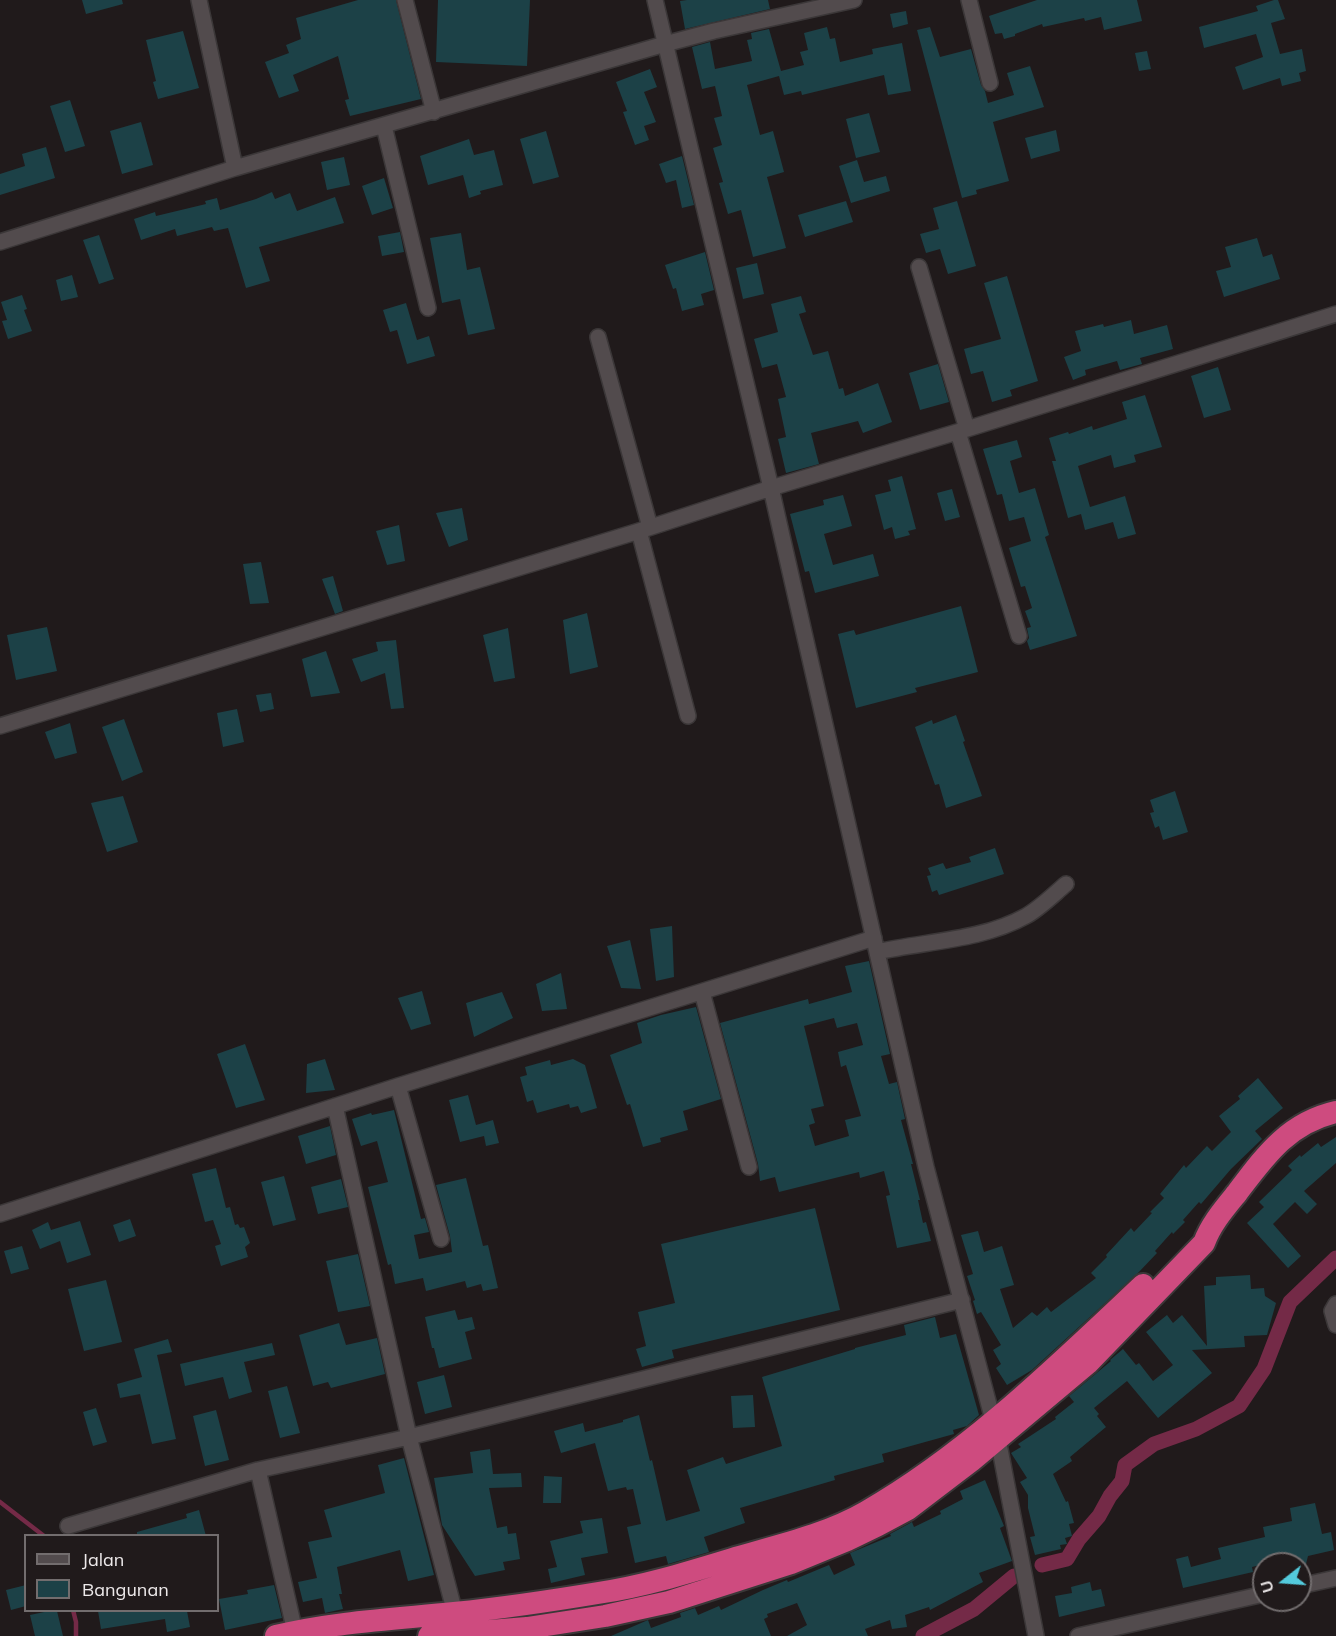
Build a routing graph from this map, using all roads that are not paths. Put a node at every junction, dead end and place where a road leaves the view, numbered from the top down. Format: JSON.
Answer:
{"nodes":[{"id":1,"x":199,"y":0,"type":"edge"},
{"id":2,"x":405,"y":0,"type":"edge"},
{"id":3,"x":656,"y":0,"type":"edge"},
{"id":4,"x":854,"y":0,"type":"edge"},
{"id":5,"x":969,"y":0,"type":"edge"},
{"id":6,"x":665,"y":44,"type":"junction"},
{"id":7,"x":990,"y":83,"type":"dead end"},
{"id":8,"x":434,"y":112,"type":"junction"},
{"id":9,"x":384,"y":126,"type":"junction"},
{"id":10,"x":235,"y":168,"type":"junction"},
{"id":11,"x":0,"y":242,"type":"edge"},
{"id":12,"x":919,"y":267,"type":"dead end"},
{"id":13,"x":429,"y":308,"type":"dead end"},
{"id":14,"x":1336,"y":314,"type":"edge"},
{"id":15,"x":598,"y":337,"type":"dead end"},
{"id":16,"x":963,"y":430,"type":"junction"},
{"id":17,"x":771,"y":488,"type":"junction"},
{"id":18,"x":645,"y":529,"type":"junction"},
{"id":19,"x":1019,"y":636,"type":"dead end"},
{"id":20,"x":688,"y":716,"type":"dead end"},
{"id":21,"x":0,"y":726,"type":"edge"},
{"id":22,"x":1066,"y":884,"type":"dead end"},
{"id":23,"x":875,"y":945,"type":"junction"},
{"id":24,"x":702,"y":992,"type":"junction"},
{"id":25,"x":398,"y":1086,"type":"junction"},
{"id":26,"x":335,"y":1106,"type":"junction"},
{"id":27,"x":1336,"y":1112,"type":"edge"},
{"id":28,"x":749,"y":1167,"type":"dead end"},
{"id":29,"x":0,"y":1214,"type":"edge"},
{"id":30,"x":441,"y":1239,"type":"dead end"},
{"id":31,"x":962,"y":1300,"type":"junction"},
{"id":32,"x":1336,"y":1304,"type":"edge"},
{"id":33,"x":1336,"y":1325,"type":"edge"},
{"id":34,"x":995,"y":1430,"type":"junction"},
{"id":35,"x":409,"y":1437,"type":"junction"},
{"id":36,"x":258,"y":1470,"type":"junction"},
{"id":37,"x":68,"y":1526,"type":"dead end"},
{"id":38,"x":1336,"y":1578,"type":"edge"},
{"id":39,"x":1312,"y":1583,"type":"edge"},
{"id":40,"x":1252,"y":1597,"type":"edge"},
{"id":41,"x":455,"y":1613,"type":"junction"},
{"id":42,"x":367,"y":1629,"type":"edge"},
{"id":43,"x":285,"y":1634,"type":"edge"},
{"id":44,"x":429,"y":1636,"type":"edge"},
{"id":45,"x":1036,"y":1636,"type":"edge"},
{"id":46,"x":1078,"y":1636,"type":"edge"}],
"edges":[{"from":1,"to":10,"type":"street"},
{"from":2,"to":8,"type":"street"},
{"from":3,"to":6,"type":"street"},
{"from":4,"to":6,"type":"street"},
{"from":5,"to":7,"type":"street"},
{"from":6,"to":8,"type":"street"},
{"from":6,"to":17,"type":"street"},
{"from":8,"to":9,"type":"street"},
{"from":9,"to":10,"type":"street"},
{"from":9,"to":13,"type":"street"},
{"from":10,"to":11,"type":"street"},
{"from":12,"to":16,"type":"street"},
{"from":14,"to":16,"type":"street"},
{"from":15,"to":18,"type":"street"},
{"from":16,"to":17,"type":"street"},
{"from":16,"to":19,"type":"street"},
{"from":17,"to":18,"type":"street"},
{"from":17,"to":23,"type":"street"},
{"from":18,"to":20,"type":"street"},
{"from":18,"to":21,"type":"street"},
{"from":22,"to":23,"type":"street"},
{"from":23,"to":24,"type":"street"},
{"from":23,"to":31,"type":"street"},
{"from":24,"to":25,"type":"street"},
{"from":24,"to":28,"type":"street"},
{"from":25,"to":26,"type":"street"},
{"from":25,"to":30,"type":"street"},
{"from":26,"to":29,"type":"street"},
{"from":26,"to":35,"type":"street"},
{"from":27,"to":34,"type":"highway"},
{"from":31,"to":34,"type":"street"},
{"from":31,"to":35,"type":"street"},
{"from":32,"to":33,"type":"street"},
{"from":34,"to":41,"type":"highway"},
{"from":34,"to":44,"type":"highway"},
{"from":34,"to":45,"type":"street"},
{"from":35,"to":36,"type":"street"},
{"from":35,"to":41,"type":"street"},
{"from":36,"to":37,"type":"street"},
{"from":36,"to":43,"type":"street"},
{"from":38,"to":39,"type":"street"},
{"from":40,"to":46,"type":"street"},
{"from":41,"to":42,"type":"highway"},
{"from":42,"to":43,"type":"highway"}]}
